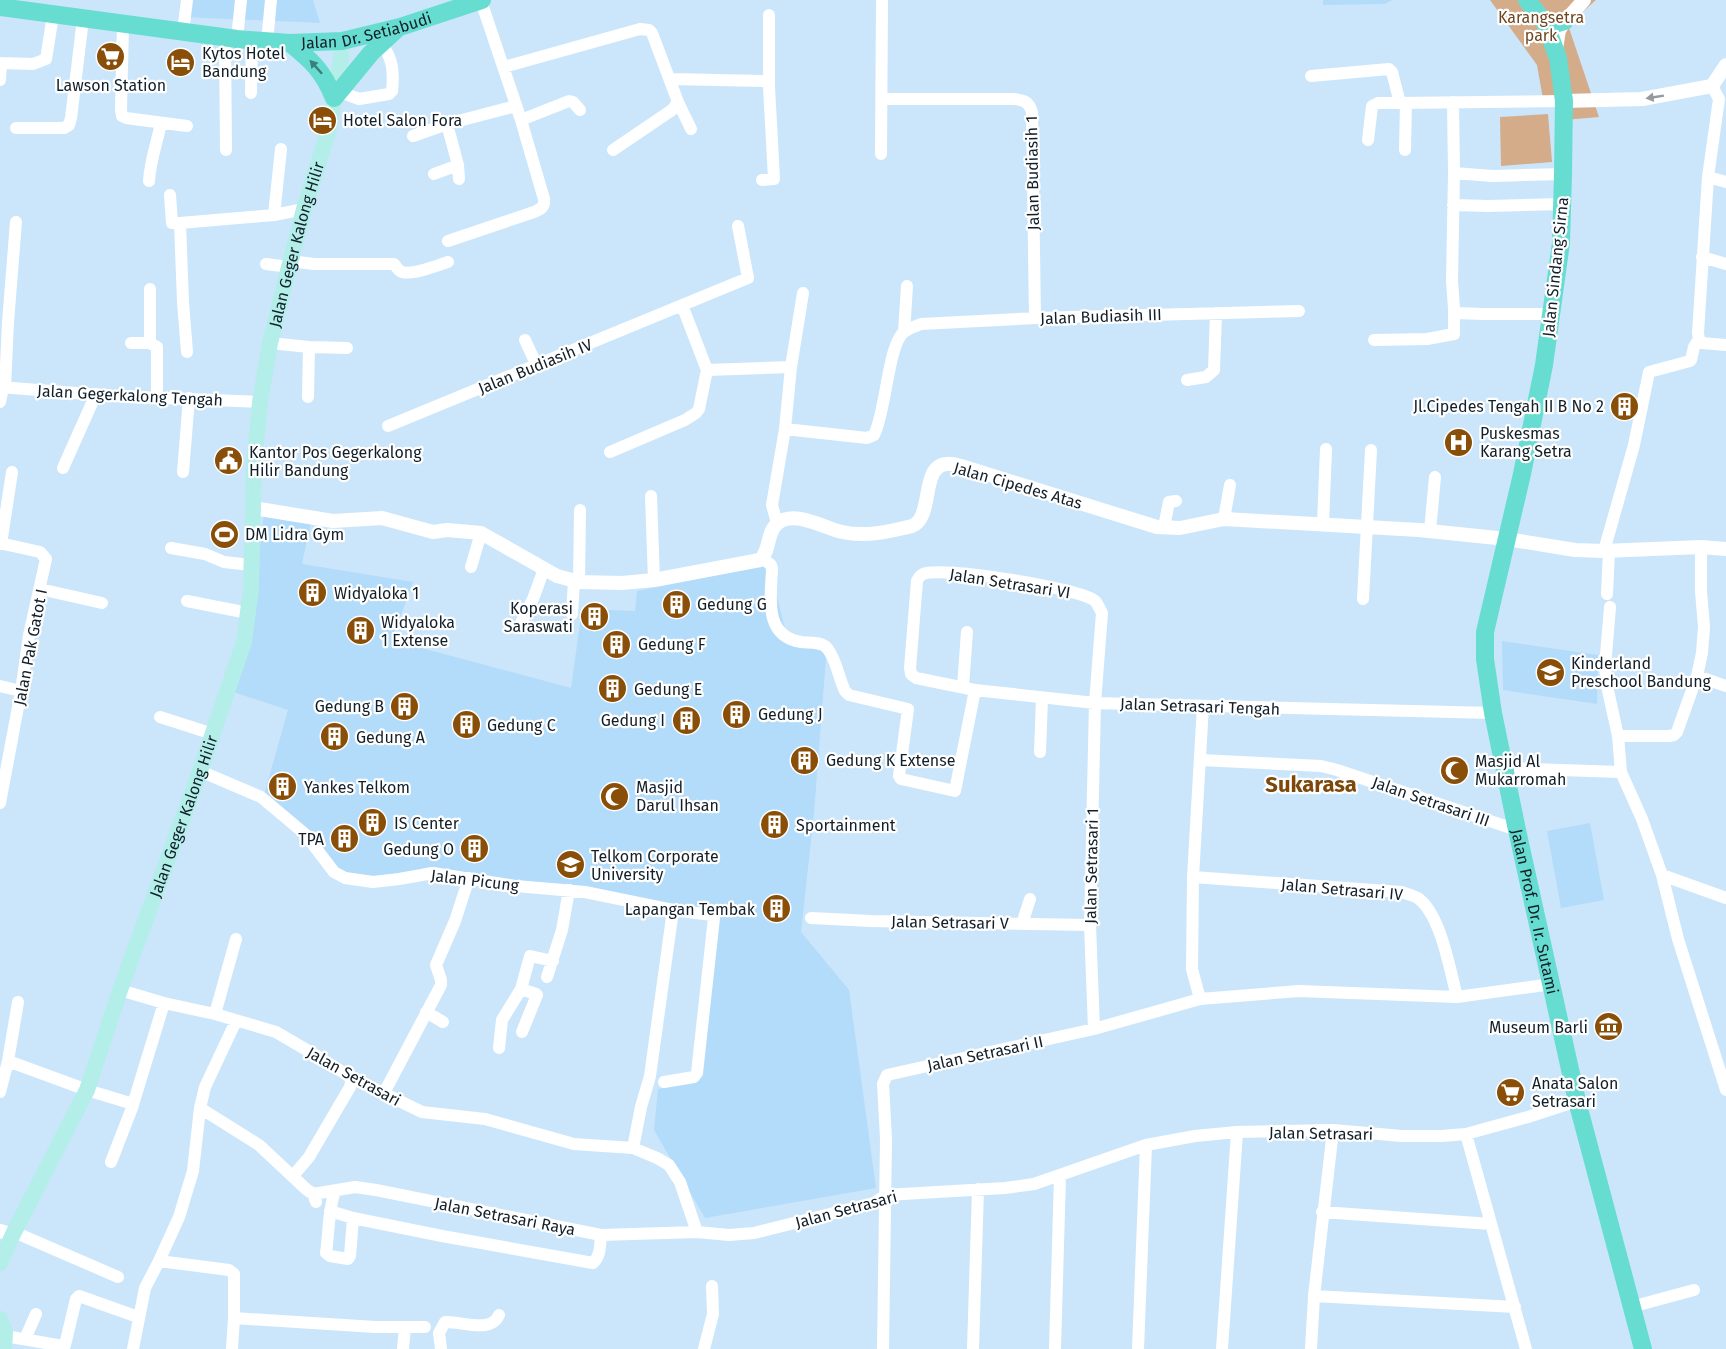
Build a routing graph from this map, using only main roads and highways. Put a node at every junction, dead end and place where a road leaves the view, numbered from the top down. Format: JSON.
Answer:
{"nodes":[{"id":1,"x":481,"y":0,"type":"edge"},
{"id":2,"x":1527,"y":0,"type":"edge"},
{"id":3,"x":459,"y":4,"type":"edge"},
{"id":4,"x":0,"y":7,"type":"edge"},
{"id":5,"x":1564,"y":21,"type":"road end"},
{"id":6,"x":1545,"y":23,"type":"junction"},
{"id":7,"x":400,"y":27,"type":"junction"},
{"id":8,"x":342,"y":41,"type":"junction"},
{"id":9,"x":290,"y":44,"type":"junction"},
{"id":10,"x":337,"y":95,"type":"junction"},
{"id":11,"x":1507,"y":539,"type":"joint"},
{"id":12,"x":9,"y":1233,"type":"edge"},
{"id":13,"x":0,"y":1263,"type":"edge"},
{"id":14,"x":0,"y":1320,"type":"edge"},
{"id":15,"x":5,"y":1343,"type":"edge"},
{"id":16,"x":1643,"y":1349,"type":"edge"}],
"edges":[{"from":1,"to":3,"type":"main road","name":"Jalan Dr. Setiabudi"},
{"from":2,"to":6,"type":"main road","name":"Jalan Sindang Sirna"},
{"from":3,"to":7,"type":"main road","name":"Jalan Dr. Setiabudi"},
{"from":4,"to":9,"type":"main road","name":"Jalan Dr. Setiabudi"},
{"from":5,"to":6,"type":"main road"},
{"from":6,"to":11,"type":"main road","name":"Jalan Sindang Sirna"},
{"from":7,"to":8,"type":"main road","name":"Jalan Dr. Setiabudi"},
{"from":7,"to":10,"type":"main road"},
{"from":8,"to":9,"type":"main road","name":"Jalan Dr. Setiabudi"},
{"from":8,"to":10,"type":"main road","name":"Jalan Geger Kalong Hilir"},
{"from":10,"to":9,"type":"main road","one_way":true},
{"from":10,"to":12,"type":"main road","name":"Jalan Geger Kalong Hilir"},
{"from":11,"to":16,"type":"main road","name":"Jalan Prof. Dr. Ir. Sutami"},
{"from":12,"to":13,"type":"main road","name":"Jalan Geger Kalong Hilir"},
{"from":14,"to":15,"type":"main road"}]}
